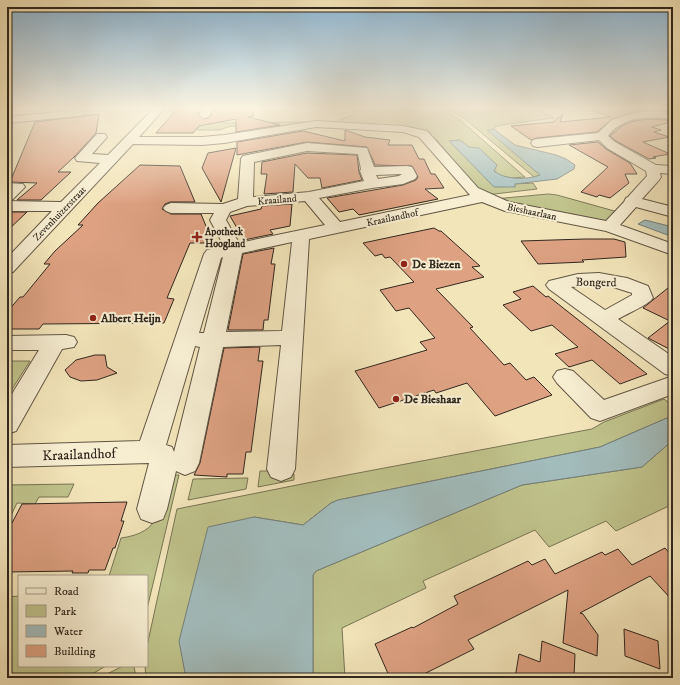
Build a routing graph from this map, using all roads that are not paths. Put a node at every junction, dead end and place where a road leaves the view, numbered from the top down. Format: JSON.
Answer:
{"nodes":[{"id":1,"x":98,"y":140,"type":"edge"},
{"id":2,"x":128,"y":140,"type":"joint"},
{"id":3,"x":213,"y":140,"type":"edge"},
{"id":4,"x":429,"y":140,"type":"edge"},
{"id":5,"x":559,"y":140,"type":"edge"},
{"id":6,"x":606,"y":140,"type":"edge"},
{"id":7,"x":537,"y":142,"type":"dead end"},
{"id":8,"x":111,"y":158,"type":"junction"},
{"id":9,"x":653,"y":170,"type":"junction"},
{"id":10,"x":673,"y":170,"type":"edge"},
{"id":11,"x":7,"y":187,"type":"edge"},
{"id":12,"x":309,"y":196,"type":"junction"},
{"id":13,"x":7,"y":197,"type":"edge"},
{"id":14,"x":484,"y":197,"type":"junction"},
{"id":15,"x":631,"y":201,"type":"junction"},
{"id":16,"x":245,"y":202,"type":"junction"},
{"id":17,"x":7,"y":206,"type":"edge"},
{"id":18,"x":65,"y":207,"type":"junction"},
{"id":19,"x":170,"y":208,"type":"dead end"},
{"id":20,"x":224,"y":209,"type":"junction"},
{"id":21,"x":673,"y":212,"type":"edge"},
{"id":22,"x":610,"y":226,"type":"junction"},
{"id":23,"x":336,"y":228,"type":"junction"},
{"id":24,"x":300,"y":236,"type":"junction"},
{"id":25,"x":234,"y":249,"type":"junction"},
{"id":26,"x":673,"y":250,"type":"edge"},
{"id":27,"x":7,"y":268,"type":"edge"},
{"id":28,"x":604,"y":319,"type":"dead end"},
{"id":29,"x":292,"y":338,"type":"junction"},
{"id":30,"x":185,"y":340,"type":"junction"},
{"id":31,"x":213,"y":340,"type":"junction"},
{"id":32,"x":7,"y":343,"type":"edge"},
{"id":33,"x":673,"y":368,"type":"edge"},
{"id":34,"x":565,"y":377,"type":"dead end"},
{"id":35,"x":673,"y":385,"type":"edge"},
{"id":36,"x":7,"y":424,"type":"edge"},
{"id":37,"x":7,"y":456,"type":"edge"},
{"id":38,"x":166,"y":460,"type":"junction"},
{"id":39,"x":281,"y":469,"type":"dead end"},
{"id":40,"x":152,"y":509,"type":"dead end"}],
"edges":[{"from":1,"to":8,"type":"street"},
{"from":2,"to":3,"type":"street","name":"Bieshaarlaan"},
{"from":2,"to":8,"type":"street","name":"Zevenhuizerstraat"},
{"from":4,"to":14,"type":"street","name":"Bieshaarlaan"},
{"from":5,"to":7,"type":"street"},
{"from":6,"to":9,"type":"street"},
{"from":8,"to":18,"type":"street","name":"Zevenhuizerstraat"},
{"from":9,"to":10,"type":"street"},
{"from":9,"to":15,"type":"street"},
{"from":11,"to":13,"type":"street"},
{"from":12,"to":16,"type":"street","name":"Kraailand"},
{"from":12,"to":16,"type":"street","name":"Kraailand"},
{"from":12,"to":23,"type":"street","name":"Kraailand"},
{"from":14,"to":22,"type":"street","name":"Bieshaarlaan"},
{"from":14,"to":23,"type":"street","name":"Kraailandhof"},
{"from":15,"to":21,"type":"street"},
{"from":15,"to":22,"type":"street"},
{"from":16,"to":20,"type":"street","name":"Kraailand"},
{"from":17,"to":18,"type":"street"},
{"from":18,"to":27,"type":"street","name":"Zevenhuizerstraat"},
{"from":19,"to":20,"type":"street","name":"Kraailand"},
{"from":20,"to":25,"type":"street"},
{"from":22,"to":26,"type":"street","name":"Bieshaarlaan"},
{"from":23,"to":24,"type":"street","name":"Kraailandhof"},
{"from":24,"to":25,"type":"street","name":"Kraailandhof"},
{"from":24,"to":29,"type":"street"},
{"from":25,"to":30,"type":"street","name":"Kraailandhof"},
{"from":25,"to":31,"type":"street"},
{"from":28,"to":33,"type":"street"},
{"from":29,"to":31,"type":"street"},
{"from":29,"to":39,"type":"street"},
{"from":30,"to":31,"type":"street"},
{"from":30,"to":38,"type":"street","name":"Kraailandhof"},
{"from":31,"to":38,"type":"street"},
{"from":32,"to":36,"type":"street"},
{"from":34,"to":35,"type":"street"},
{"from":37,"to":38,"type":"street","name":"Kraailandhof"},
{"from":38,"to":40,"type":"street"}]}
